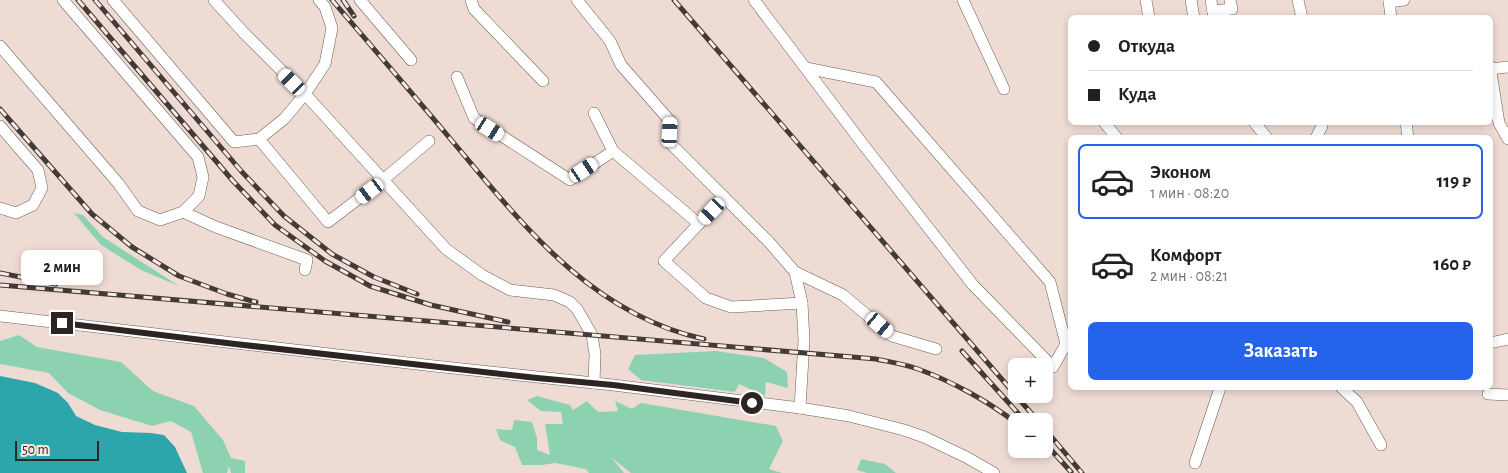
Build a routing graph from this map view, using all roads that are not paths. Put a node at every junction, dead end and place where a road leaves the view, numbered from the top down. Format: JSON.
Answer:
{"nodes":[{"id":1,"x":63,"y":0,"type":"edge"},
{"id":2,"x":113,"y":0,"type":"edge"},
{"id":3,"x":214,"y":0,"type":"edge"},
{"id":4,"x":360,"y":0,"type":"edge"},
{"id":5,"x":471,"y":0,"type":"edge"},
{"id":6,"x":577,"y":0,"type":"edge"},
{"id":7,"x":754,"y":0,"type":"edge"},
{"id":8,"x":963,"y":0,"type":"edge"},
{"id":9,"x":1146,"y":0,"type":"edge"},
{"id":10,"x":1191,"y":0,"type":"edge"},
{"id":11,"x":1230,"y":0,"type":"edge"},
{"id":12,"x":1298,"y":0,"type":"edge"},
{"id":13,"x":1404,"y":0,"type":"edge"},
{"id":14,"x":1389,"y":1,"type":"edge"},
{"id":15,"x":325,"y":2,"type":"edge"},
{"id":16,"x":1213,"y":10,"type":"edge"},
{"id":17,"x":1148,"y":15,"type":"edge"},
{"id":18,"x":1194,"y":15,"type":"edge"},
{"id":19,"x":1301,"y":15,"type":"edge"},
{"id":20,"x":1391,"y":15,"type":"edge"},
{"id":21,"x":0,"y":46,"type":"edge"},
{"id":22,"x":411,"y":60,"type":"dead end"},
{"id":23,"x":1508,"y":67,"type":"edge"},
{"id":24,"x":806,"y":68,"type":"junction"},
{"id":25,"x":1493,"y":68,"type":"edge"},
{"id":26,"x":457,"y":77,"type":"dead end"},
{"id":27,"x":542,"y":81,"type":"dead end"},
{"id":28,"x":1493,"y":86,"type":"edge"},
{"id":29,"x":1004,"y":89,"type":"dead end"},
{"id":30,"x":305,"y":94,"type":"junction"},
{"id":31,"x":594,"y":113,"type":"dead end"},
{"id":32,"x":1106,"y":125,"type":"edge"},
{"id":33,"x":1256,"y":125,"type":"edge"},
{"id":34,"x":0,"y":126,"type":"edge"},
{"id":35,"x":1115,"y":135,"type":"edge"},
{"id":36,"x":1265,"y":135,"type":"edge"},
{"id":37,"x":259,"y":139,"type":"junction"},
{"id":38,"x":1508,"y":140,"type":"edge"},
{"id":39,"x":429,"y":141,"type":"dead end"},
{"id":40,"x":613,"y":151,"type":"junction"},
{"id":41,"x":383,"y":180,"type":"junction"},
{"id":42,"x":724,"y":197,"type":"junction"},
{"id":43,"x":0,"y":208,"type":"edge"},
{"id":44,"x":183,"y":212,"type":"junction"},
{"id":45,"x":699,"y":224,"type":"junction"},
{"id":46,"x":305,"y":270,"type":"dead end"},
{"id":47,"x":795,"y":272,"type":"junction"},
{"id":48,"x":802,"y":303,"type":"junction"},
{"id":49,"x":0,"y":316,"type":"edge"},
{"id":50,"x":1508,"y":340,"type":"edge"},
{"id":51,"x":1493,"y":342,"type":"edge"},
{"id":52,"x":936,"y":349,"type":"dead end"},
{"id":53,"x":594,"y":383,"type":"junction"},
{"id":54,"x":1219,"y":390,"type":"edge"},
{"id":55,"x":1344,"y":390,"type":"edge"},
{"id":56,"x":1488,"y":394,"type":"dead end"},
{"id":57,"x":1508,"y":395,"type":"edge"},
{"id":58,"x":800,"y":408,"type":"junction"},
{"id":59,"x":1381,"y":444,"type":"dead end"},
{"id":60,"x":1195,"y":462,"type":"dead end"},
{"id":61,"x":994,"y":473,"type":"edge"}],
"edges":[{"from":1,"to":44,"type":"street"},
{"from":2,"to":37,"type":"street"},
{"from":3,"to":30,"type":"street"},
{"from":4,"to":22,"type":"street"},
{"from":5,"to":27,"type":"street"},
{"from":6,"to":42,"type":"street"},
{"from":7,"to":24,"type":"street"},
{"from":8,"to":29,"type":"street"},
{"from":9,"to":17,"type":"street"},
{"from":10,"to":18,"type":"street"},
{"from":11,"to":16,"type":"street"},
{"from":12,"to":19,"type":"street"},
{"from":13,"to":14,"type":"street"},
{"from":14,"to":20,"type":"street"},
{"from":15,"to":30,"type":"street"},
{"from":21,"to":44,"type":"street"},
{"from":23,"to":25,"type":"street"},
{"from":24,"to":24,"type":"street"},
{"from":26,"to":40,"type":"street"},
{"from":28,"to":38,"type":"street"},
{"from":30,"to":37,"type":"street"},
{"from":30,"to":41,"type":"street"},
{"from":31,"to":40,"type":"street"},
{"from":32,"to":35,"type":"street"},
{"from":33,"to":36,"type":"street"},
{"from":34,"to":43,"type":"street"},
{"from":37,"to":41,"type":"street"},
{"from":39,"to":41,"type":"street"},
{"from":40,"to":45,"type":"street"},
{"from":41,"to":53,"type":"street"},
{"from":42,"to":45,"type":"street"},
{"from":42,"to":47,"type":"street"},
{"from":44,"to":46,"type":"street"},
{"from":45,"to":48,"type":"street"},
{"from":47,"to":48,"type":"street"},
{"from":47,"to":52,"type":"street"},
{"from":48,"to":58,"type":"street"},
{"from":49,"to":53,"type":"street"},
{"from":50,"to":51,"type":"street"},
{"from":53,"to":58,"type":"street"},
{"from":54,"to":60,"type":"street"},
{"from":55,"to":59,"type":"street"},
{"from":56,"to":57,"type":"street"},
{"from":58,"to":61,"type":"street"}]}
